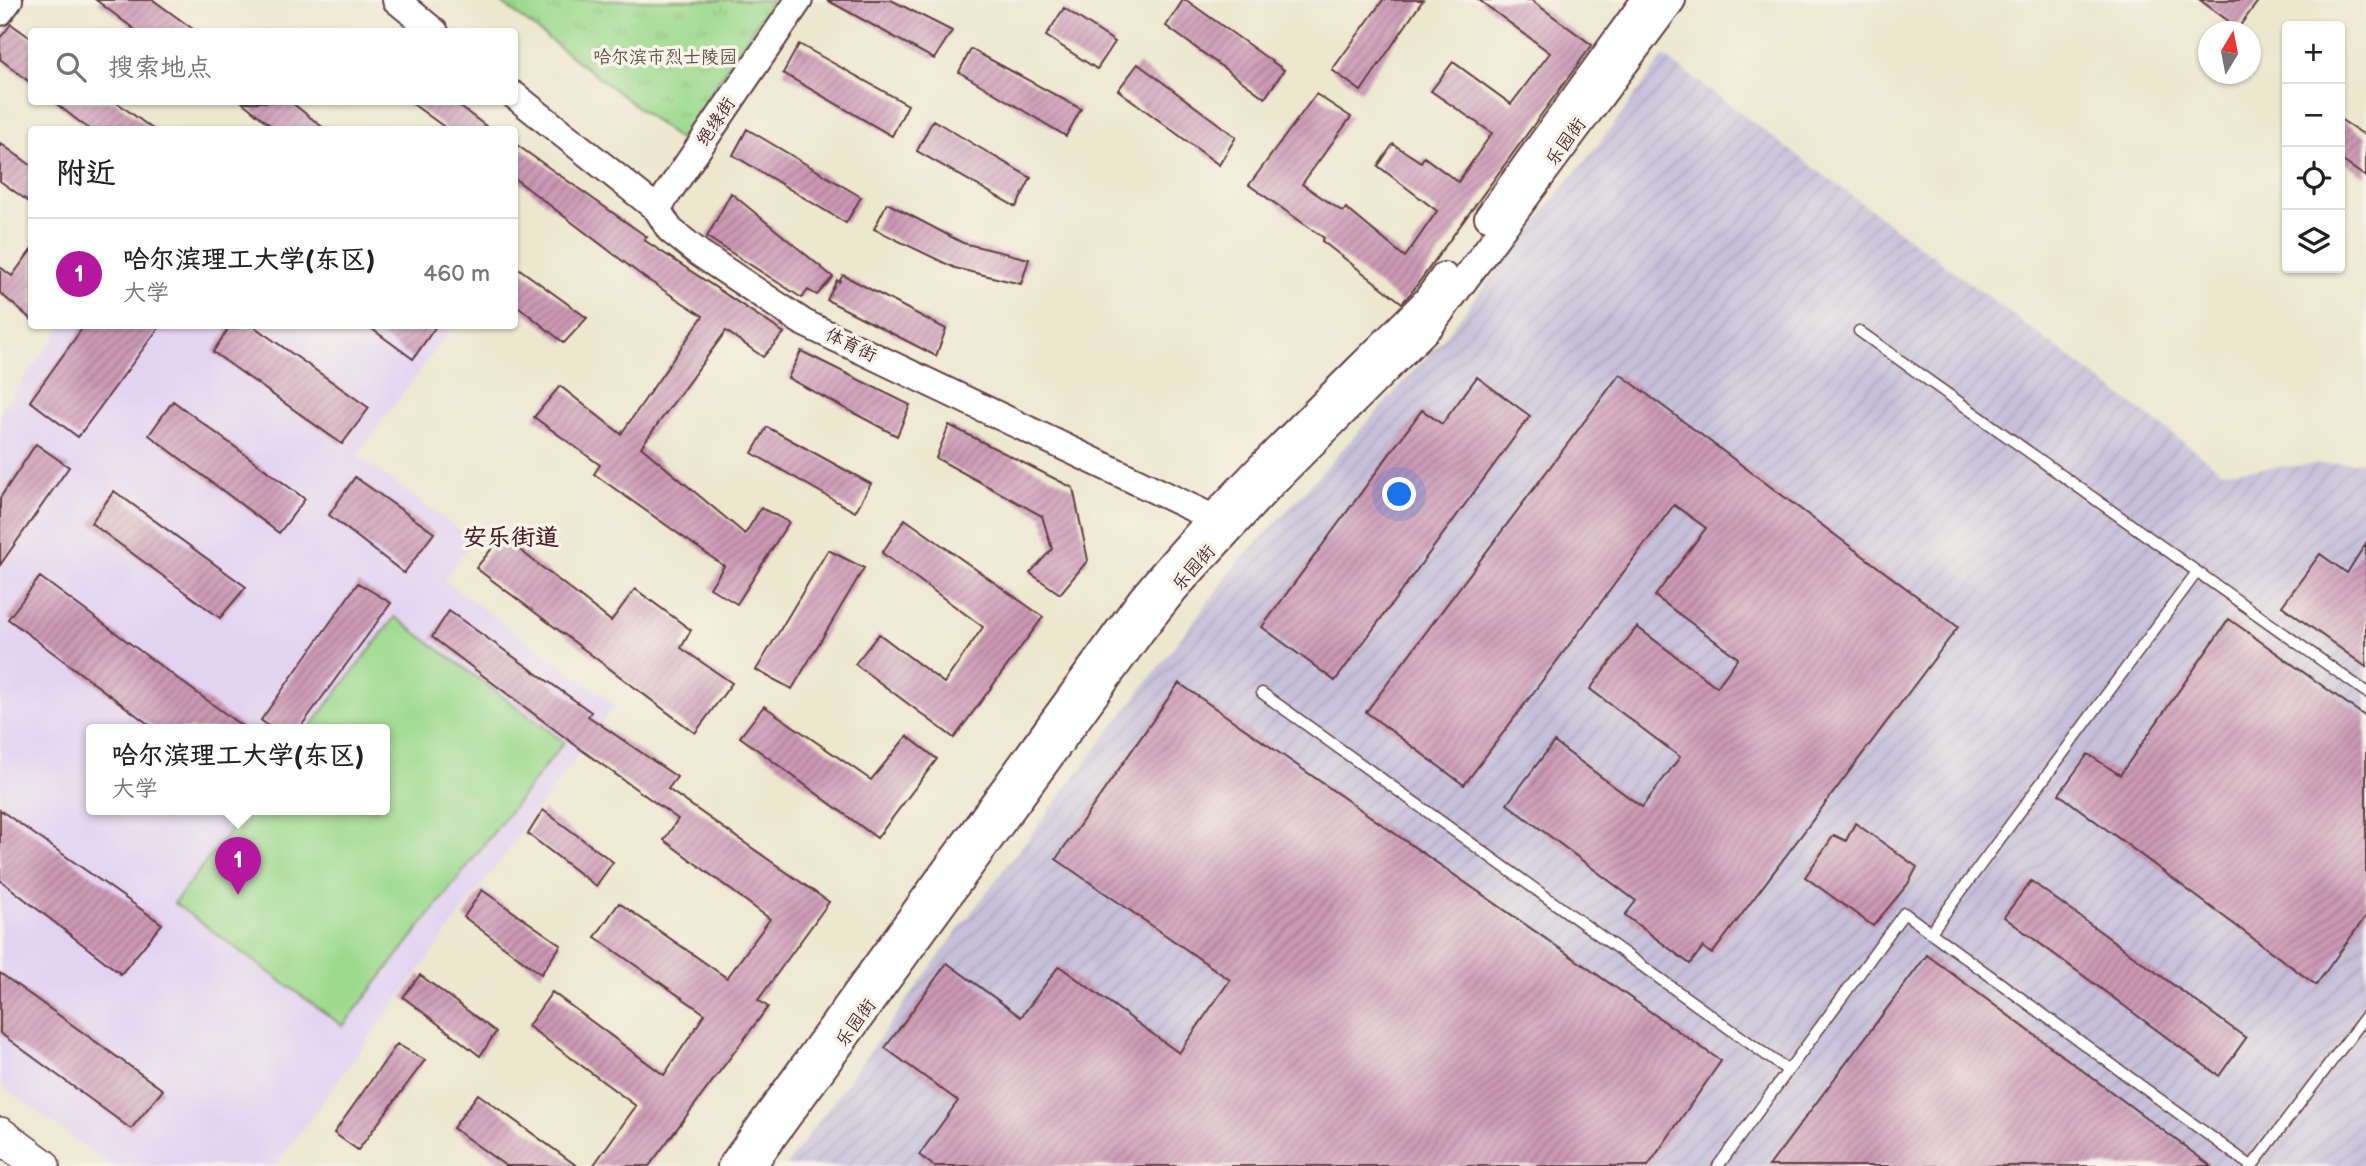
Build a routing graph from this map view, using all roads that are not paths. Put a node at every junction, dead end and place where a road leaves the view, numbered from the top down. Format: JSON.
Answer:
{"nodes":[{"id":1,"x":9,"y":0,"type":"edge"},
{"id":2,"x":396,"y":0,"type":"edge"},
{"id":3,"x":799,"y":0,"type":"edge"},
{"id":4,"x":1645,"y":0,"type":"edge"},
{"id":5,"x":1672,"y":0,"type":"edge"},
{"id":6,"x":0,"y":12,"type":"edge"},
{"id":7,"x":430,"y":28,"type":"edge"},
{"id":8,"x":518,"y":98,"type":"edge"},
{"id":9,"x":657,"y":209,"type":"junction"},
{"id":10,"x":1859,"y":331,"type":"dead end"},
{"id":11,"x":1222,"y":522,"type":"junction"},
{"id":12,"x":2197,"y":572,"type":"junction"},
{"id":13,"x":2366,"y":692,"type":"edge"},
{"id":14,"x":1262,"y":693,"type":"dead end"},
{"id":15,"x":1931,"y":932,"type":"junction"},
{"id":16,"x":2366,"y":1016,"type":"edge"},
{"id":17,"x":1787,"y":1070,"type":"junction"},
{"id":18,"x":0,"y":1135,"type":"edge"},
{"id":19,"x":43,"y":1166,"type":"edge"},
{"id":20,"x":731,"y":1166,"type":"edge"},
{"id":21,"x":752,"y":1166,"type":"edge"},
{"id":22,"x":1718,"y":1166,"type":"edge"},
{"id":23,"x":2251,"y":1166,"type":"edge"}],
"edges":[{"from":1,"to":6,"type":"main road"},
{"from":2,"to":7,"type":"main road"},
{"from":3,"to":9,"type":"main road","name":"绝缘街"},
{"from":4,"to":11,"type":"main road","name":"乐园街"},
{"from":5,"to":11,"type":"main road","name":"乐园街"},
{"from":8,"to":9,"type":"main road","name":"体育街"},
{"from":9,"to":11,"type":"main road","name":"体育街"},
{"from":10,"to":12,"type":"lane"},
{"from":11,"to":20,"type":"main road","name":"乐园街"},
{"from":11,"to":21,"type":"main road","name":"乐园街"},
{"from":12,"to":13,"type":"lane"},
{"from":12,"to":15,"type":"lane"},
{"from":14,"to":17,"type":"lane"},
{"from":15,"to":17,"type":"lane"},
{"from":15,"to":23,"type":"lane"},
{"from":16,"to":23,"type":"lane"},
{"from":17,"to":22,"type":"lane"},
{"from":18,"to":19,"type":"highway"}]}
